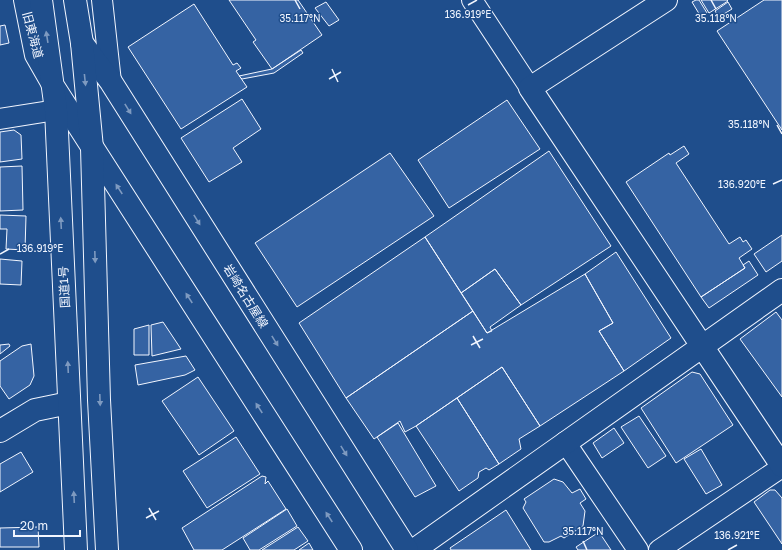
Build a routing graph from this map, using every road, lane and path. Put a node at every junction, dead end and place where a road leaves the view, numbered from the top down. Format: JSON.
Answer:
{"nodes":[{"id":1,"x":24,"y":0,"type":"edge"},
{"id":2,"x":41,"y":0,"type":"edge"},
{"id":3,"x":75,"y":0,"type":"edge"},
{"id":4,"x":102,"y":0,"type":"edge"},
{"id":5,"x":472,"y":0,"type":"edge"},
{"id":6,"x":666,"y":0,"type":"edge"},
{"id":7,"x":82,"y":43,"type":"junction"},
{"id":8,"x":111,"y":82,"type":"junction"},
{"id":9,"x":530,"y":88,"type":"junction"},
{"id":10,"x":56,"y":100,"type":"junction"},
{"id":11,"x":0,"y":119,"type":"edge"},
{"id":12,"x":92,"y":148,"type":"junction"},
{"id":13,"x":782,"y":290,"type":"edge"},
{"id":14,"x":702,"y":346,"type":"junction"},
{"id":15,"x":69,"y":403,"type":"junction"},
{"id":16,"x":0,"y":431,"type":"edge"},
{"id":17,"x":565,"y":442,"type":"junction"},
{"id":18,"x":782,"y":466,"type":"edge"},
{"id":19,"x":76,"y":550,"type":"edge"},
{"id":20,"x":107,"y":550,"type":"edge"},
{"id":21,"x":351,"y":550,"type":"edge"},
{"id":22,"x":407,"y":550,"type":"edge"},
{"id":23,"x":414,"y":550,"type":"edge"},
{"id":24,"x":638,"y":550,"type":"edge"},
{"id":25,"x":659,"y":550,"type":"edge"}],
"edges":[{"from":1,"to":10,"type":"street","name":"旧東海道"},
{"from":10,"to":2,"type":"main road","name":"国道1号","one_way":true},
{"from":3,"to":7,"type":"main road"},
{"from":4,"to":8,"type":"street"},
{"from":5,"to":9,"type":"street"},
{"from":6,"to":9,"type":"main road"},
{"from":7,"to":8,"type":"main road","name":"岩崎名古屋線"},
{"from":7,"to":12,"type":"main road","one_way":true},
{"from":8,"to":22,"type":"main road","name":"岩崎名古屋線","one_way":true},
{"from":9,"to":14,"type":"main road"},
{"from":10,"to":11,"type":"street"},
{"from":10,"to":12,"type":"main road"},
{"from":15,"to":10,"type":"main road","name":"国道1号","one_way":true},
{"from":12,"to":20,"type":"main road","one_way":true},
{"from":21,"to":12,"type":"main road","one_way":true},
{"from":13,"to":14,"type":"main road"},
{"from":14,"to":17,"type":"main road"},
{"from":14,"to":18,"type":"main road"},
{"from":15,"to":16,"type":"main road"},
{"from":19,"to":15,"type":"main road","name":"国道1号","one_way":true},
{"from":17,"to":23,"type":"main road"},
{"from":17,"to":24,"type":"street"},
{"from":18,"to":25,"type":"street"}]}
